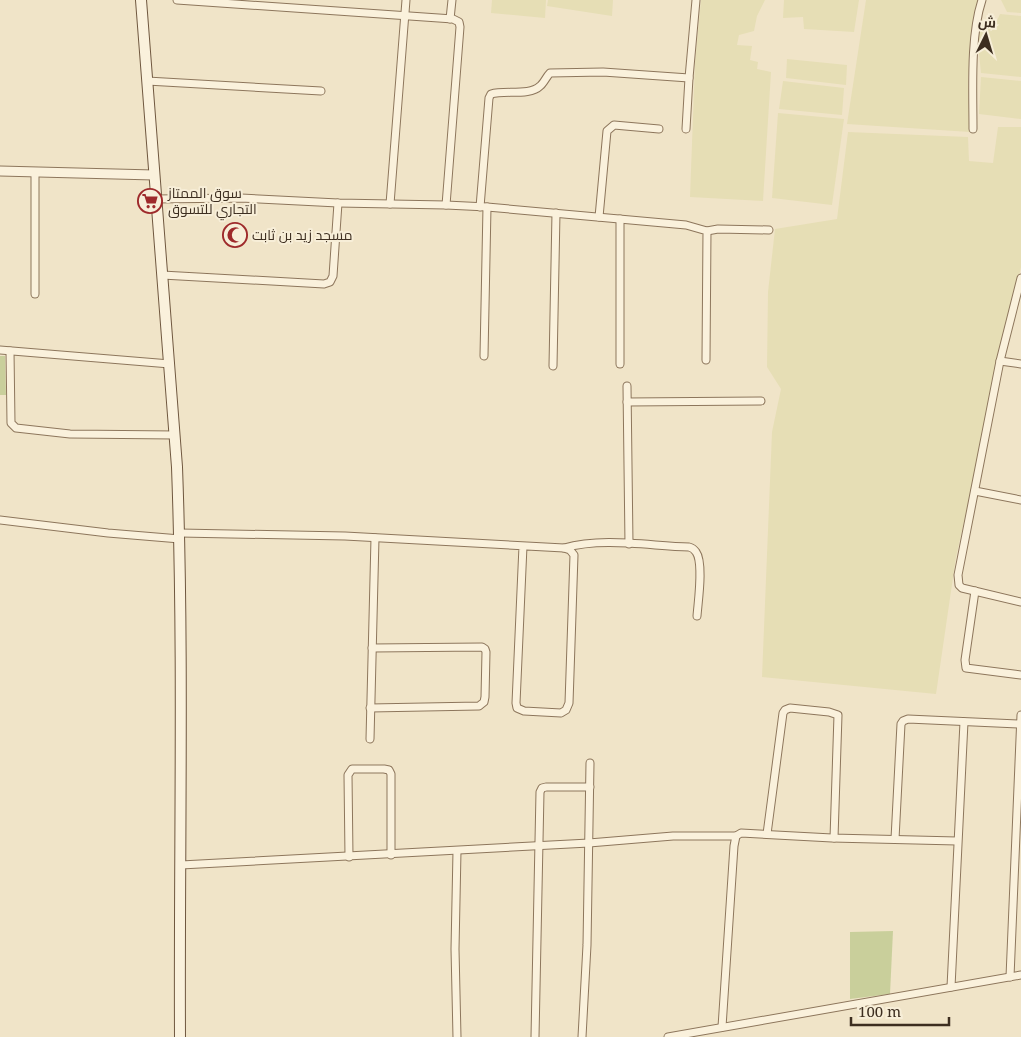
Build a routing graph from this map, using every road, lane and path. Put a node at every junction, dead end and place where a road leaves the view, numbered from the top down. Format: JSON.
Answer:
{"nodes":[{"id":1,"x":141,"y":0,"type":"edge"},
{"id":2,"x":177,"y":0,"type":"edge"},
{"id":3,"x":406,"y":0,"type":"edge"},
{"id":4,"x":452,"y":0,"type":"edge"},
{"id":5,"x":696,"y":0,"type":"edge"},
{"id":6,"x":982,"y":0,"type":"edge"},
{"id":7,"x":404,"y":17,"type":"junction"},
{"id":8,"x":450,"y":19,"type":"junction"},
{"id":9,"x":689,"y":78,"type":"junction"},
{"id":10,"x":147,"y":80,"type":"junction"},
{"id":11,"x":320,"y":91,"type":"dead end"},
{"id":12,"x":659,"y":129,"type":"dead end"},
{"id":13,"x":686,"y":129,"type":"dead end"},
{"id":14,"x":973,"y":129,"type":"dead end"},
{"id":15,"x":0,"y":171,"type":"edge"},
{"id":16,"x":34,"y":172,"type":"junction"},
{"id":17,"x":154,"y":175,"type":"junction"},
{"id":18,"x":156,"y":200,"type":"junction"},
{"id":19,"x":338,"y":203,"type":"junction"},
{"id":20,"x":390,"y":204,"type":"junction"},
{"id":21,"x":446,"y":205,"type":"junction"},
{"id":22,"x":484,"y":207,"type":"junction"},
{"id":23,"x":556,"y":213,"type":"junction"},
{"id":24,"x":599,"y":217,"type":"junction"},
{"id":25,"x":620,"y":219,"type":"junction"},
{"id":26,"x":769,"y":230,"type":"dead end"},
{"id":27,"x":707,"y":231,"type":"junction"},
{"id":28,"x":162,"y":275,"type":"junction"},
{"id":29,"x":1021,"y":278,"type":"edge"},
{"id":30,"x":35,"y":294,"type":"dead end"},
{"id":31,"x":1018,"y":304,"type":"edge"},
{"id":32,"x":0,"y":350,"type":"edge"},
{"id":33,"x":10,"y":351,"type":"junction"},
{"id":34,"x":484,"y":356,"type":"dead end"},
{"id":35,"x":706,"y":360,"type":"dead end"},
{"id":36,"x":1000,"y":361,"type":"junction"},
{"id":37,"x":170,"y":364,"type":"junction"},
{"id":38,"x":620,"y":364,"type":"dead end"},
{"id":39,"x":1021,"y":364,"type":"edge"},
{"id":40,"x":553,"y":366,"type":"dead end"},
{"id":41,"x":627,"y":386,"type":"dead end"},
{"id":42,"x":761,"y":401,"type":"dead end"},
{"id":43,"x":627,"y":402,"type":"junction"},
{"id":44,"x":175,"y":434,"type":"junction"},
{"id":45,"x":975,"y":491,"type":"junction"},
{"id":46,"x":1021,"y":500,"type":"edge"},
{"id":47,"x":0,"y":520,"type":"edge"},
{"id":48,"x":180,"y":536,"type":"junction"},
{"id":49,"x":375,"y":538,"type":"junction"},
{"id":50,"x":629,"y":544,"type":"junction"},
{"id":51,"x":523,"y":546,"type":"junction"},
{"id":52,"x":564,"y":548,"type":"junction"},
{"id":53,"x":975,"y":591,"type":"junction"},
{"id":54,"x":1021,"y":602,"type":"edge"},
{"id":55,"x":697,"y":616,"type":"dead end"},
{"id":56,"x":372,"y":648,"type":"junction"},
{"id":57,"x":1021,"y":675,"type":"edge"},
{"id":58,"x":370,"y":708,"type":"junction"},
{"id":59,"x":1021,"y":715,"type":"edge"},
{"id":60,"x":964,"y":722,"type":"junction"},
{"id":61,"x":1020,"y":724,"type":"junction"},
{"id":62,"x":370,"y":739,"type":"dead end"},
{"id":63,"x":590,"y":763,"type":"dead end"},
{"id":64,"x":590,"y":787,"type":"junction"},
{"id":65,"x":767,"y":834,"type":"junction"},
{"id":66,"x":736,"y":836,"type":"junction"},
{"id":67,"x":834,"y":838,"type":"junction"},
{"id":68,"x":895,"y":839,"type":"junction"},
{"id":69,"x":958,"y":841,"type":"junction"},
{"id":70,"x":589,"y":843,"type":"junction"},
{"id":71,"x":538,"y":846,"type":"junction"},
{"id":72,"x":456,"y":850,"type":"junction"},
{"id":73,"x":391,"y":854,"type":"junction"},
{"id":74,"x":349,"y":857,"type":"junction"},
{"id":75,"x":181,"y":865,"type":"junction"},
{"id":76,"x":1021,"y":975,"type":"edge"},
{"id":77,"x":1010,"y":977,"type":"junction"},
{"id":78,"x":951,"y":987,"type":"junction"},
{"id":79,"x":722,"y":1027,"type":"junction"},
{"id":80,"x":677,"y":1036,"type":"edge"},
{"id":81,"x":180,"y":1037,"type":"edge"},
{"id":82,"x":457,"y":1037,"type":"edge"},
{"id":83,"x":535,"y":1037,"type":"edge"},
{"id":84,"x":582,"y":1037,"type":"edge"},
{"id":85,"x":668,"y":1037,"type":"edge"}],
"edges":[{"from":1,"to":10,"type":"main road"},
{"from":2,"to":7,"type":"street"},
{"from":3,"to":7,"type":"street"},
{"from":4,"to":8,"type":"street"},
{"from":5,"to":9,"type":"street"},
{"from":6,"to":14,"type":"street"},
{"from":7,"to":8,"type":"street"},
{"from":7,"to":20,"type":"street"},
{"from":8,"to":21,"type":"street"},
{"from":9,"to":13,"type":"street"},
{"from":9,"to":22,"type":"street"},
{"from":10,"to":11,"type":"street"},
{"from":10,"to":17,"type":"main road"},
{"from":12,"to":24,"type":"street"},
{"from":15,"to":16,"type":"street"},
{"from":16,"to":17,"type":"street"},
{"from":16,"to":30,"type":"street"},
{"from":17,"to":18,"type":"main road"},
{"from":18,"to":19,"type":"street"},
{"from":18,"to":28,"type":"main road"},
{"from":19,"to":20,"type":"street"},
{"from":19,"to":28,"type":"street"},
{"from":20,"to":21,"type":"street"},
{"from":21,"to":22,"type":"street"},
{"from":22,"to":23,"type":"street"},
{"from":22,"to":34,"type":"street"},
{"from":23,"to":24,"type":"street"},
{"from":23,"to":40,"type":"street"},
{"from":24,"to":25,"type":"street"},
{"from":25,"to":27,"type":"street"},
{"from":25,"to":38,"type":"street"},
{"from":26,"to":27,"type":"street"},
{"from":27,"to":35,"type":"street"},
{"from":28,"to":37,"type":"main road"},
{"from":29,"to":31,"type":"street"},
{"from":31,"to":36,"type":"street"},
{"from":32,"to":33,"type":"street"},
{"from":33,"to":37,"type":"street"},
{"from":33,"to":44,"type":"street"},
{"from":36,"to":39,"type":"street"},
{"from":36,"to":45,"type":"street"},
{"from":37,"to":44,"type":"main road"},
{"from":41,"to":43,"type":"street"},
{"from":42,"to":43,"type":"street"},
{"from":43,"to":50,"type":"street"},
{"from":44,"to":48,"type":"main road"},
{"from":45,"to":46,"type":"street"},
{"from":45,"to":53,"type":"street"},
{"from":47,"to":48,"type":"street"},
{"from":48,"to":49,"type":"street"},
{"from":48,"to":75,"type":"main road"},
{"from":49,"to":51,"type":"street"},
{"from":49,"to":56,"type":"street"},
{"from":50,"to":52,"type":"street"},
{"from":50,"to":55,"type":"street"},
{"from":51,"to":52,"type":"street"},
{"from":51,"to":52,"type":"street"},
{"from":53,"to":54,"type":"street"},
{"from":53,"to":57,"type":"street"},
{"from":56,"to":58,"type":"street"},
{"from":56,"to":58,"type":"street"},
{"from":58,"to":62,"type":"street"},
{"from":59,"to":61,"type":"street"},
{"from":60,"to":61,"type":"street"},
{"from":60,"to":68,"type":"street"},
{"from":60,"to":69,"type":"street"},
{"from":61,"to":77,"type":"street"},
{"from":63,"to":64,"type":"street"},
{"from":64,"to":70,"type":"street"},
{"from":64,"to":71,"type":"street"},
{"from":65,"to":66,"type":"street"},
{"from":65,"to":67,"type":"street"},
{"from":65,"to":67,"type":"street"},
{"from":66,"to":70,"type":"street"},
{"from":66,"to":79,"type":"street"},
{"from":67,"to":68,"type":"street"},
{"from":68,"to":69,"type":"street"},
{"from":69,"to":78,"type":"street"},
{"from":70,"to":71,"type":"street"},
{"from":70,"to":84,"type":"street"},
{"from":71,"to":72,"type":"street"},
{"from":71,"to":83,"type":"street"},
{"from":72,"to":73,"type":"street"},
{"from":72,"to":82,"type":"street"},
{"from":73,"to":74,"type":"street"},
{"from":73,"to":74,"type":"street"},
{"from":74,"to":75,"type":"street"},
{"from":75,"to":81,"type":"main road"},
{"from":76,"to":77,"type":"street"},
{"from":77,"to":78,"type":"street"},
{"from":78,"to":79,"type":"street"},
{"from":79,"to":80,"type":"street"},
{"from":80,"to":85,"type":"street"}]}
